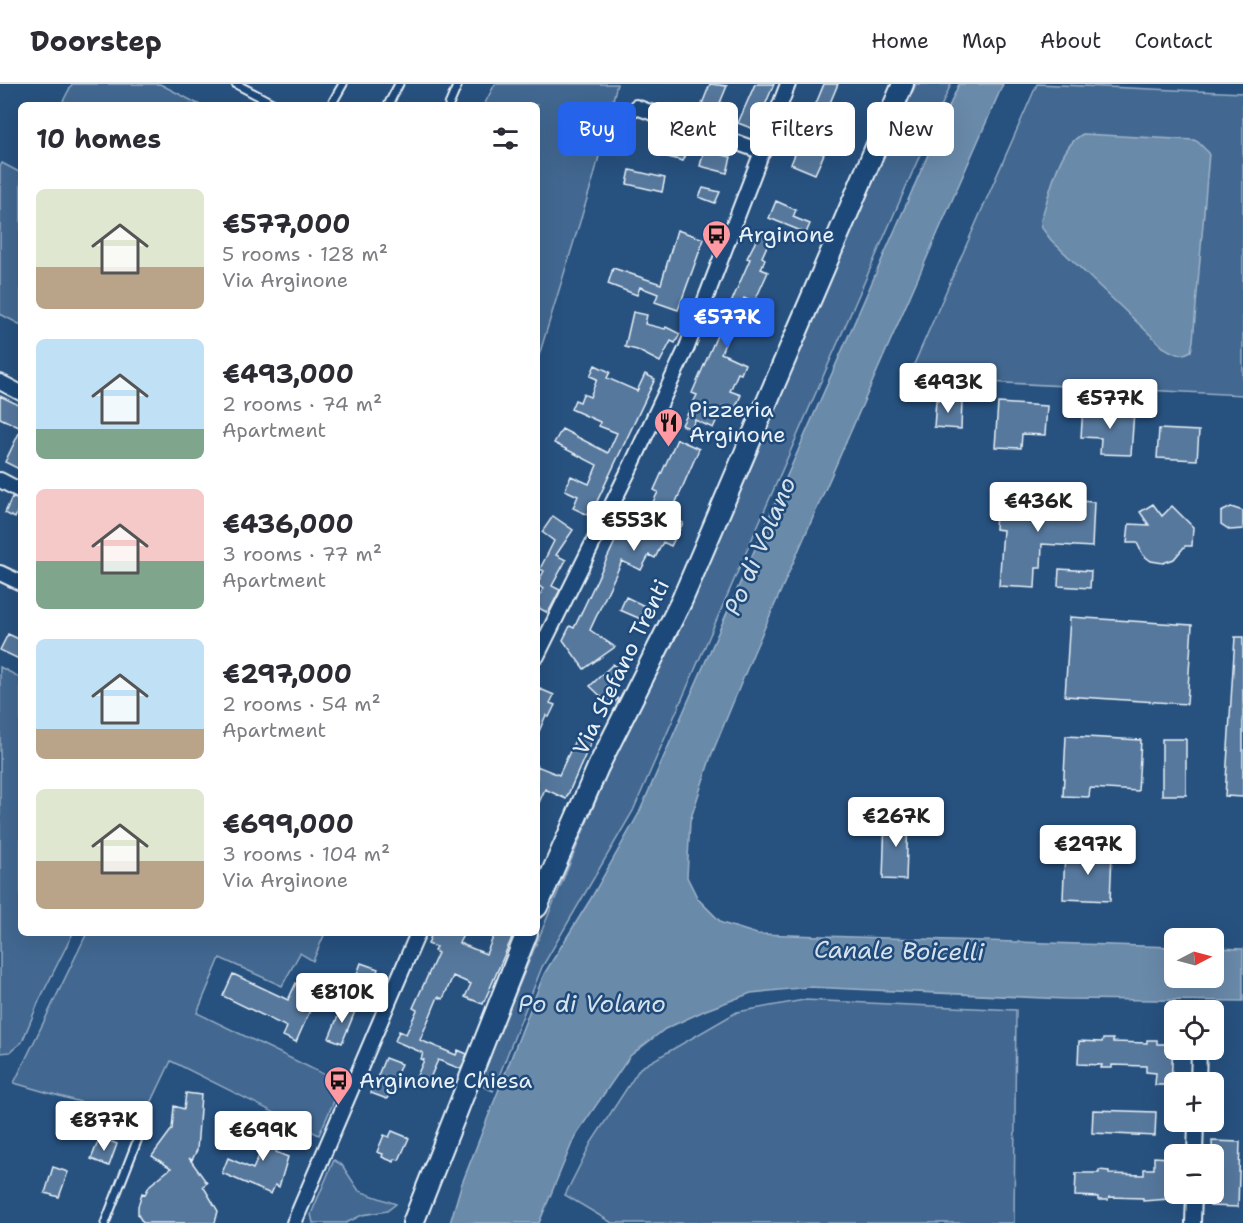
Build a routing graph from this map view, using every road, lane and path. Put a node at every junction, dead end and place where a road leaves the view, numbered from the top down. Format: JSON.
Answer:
{"nodes":[{"id":1,"x":236,"y":84,"type":"edge"},
{"id":2,"x":343,"y":84,"type":"edge"},
{"id":3,"x":399,"y":84,"type":"edge"},
{"id":4,"x":458,"y":84,"type":"edge"},
{"id":5,"x":788,"y":84,"type":"edge"},
{"id":6,"x":903,"y":84,"type":"edge"},
{"id":7,"x":270,"y":102,"type":"edge"},
{"id":8,"x":333,"y":102,"type":"edge"},
{"id":9,"x":390,"y":102,"type":"edge"},
{"id":10,"x":450,"y":102,"type":"edge"},
{"id":11,"x":782,"y":102,"type":"edge"},
{"id":12,"x":636,"y":107,"type":"dead end"},
{"id":13,"x":750,"y":147,"type":"edge"},
{"id":14,"x":762,"y":156,"type":"edge"},
{"id":15,"x":0,"y":382,"type":"edge"},
{"id":16,"x":18,"y":391,"type":"edge"},
{"id":17,"x":0,"y":480,"type":"edge"},
{"id":18,"x":18,"y":489,"type":"edge"},
{"id":19,"x":0,"y":573,"type":"edge"},
{"id":20,"x":18,"y":582,"type":"edge"},
{"id":21,"x":540,"y":647,"type":"edge"},
{"id":22,"x":540,"y":900,"type":"edge"},
{"id":23,"x":417,"y":936,"type":"edge"},
{"id":24,"x":525,"y":936,"type":"edge"},
{"id":25,"x":139,"y":1136,"type":"dead end"},
{"id":26,"x":424,"y":1191,"type":"junction"},
{"id":27,"x":1194,"y":1204,"type":"edge"},
{"id":28,"x":105,"y":1223,"type":"edge"},
{"id":29,"x":294,"y":1223,"type":"edge"},
{"id":30,"x":399,"y":1223,"type":"edge"},
{"id":31,"x":413,"y":1223,"type":"edge"},
{"id":32,"x":1193,"y":1223,"type":"edge"}],
"edges":[{"from":1,"to":7,"type":"lane"},
{"from":2,"to":8,"type":"lane"},
{"from":3,"to":9,"type":"lane"},
{"from":4,"to":10,"type":"lane"},
{"from":5,"to":11,"type":"street"},
{"from":6,"to":22,"type":"main road","name":"Via Stefano Trenti"},
{"from":12,"to":13,"type":"street"},
{"from":14,"to":21,"type":"street"},
{"from":15,"to":16,"type":"street"},
{"from":17,"to":18,"type":"street"},
{"from":19,"to":20,"type":"street"},
{"from":23,"to":29,"type":"street"},
{"from":24,"to":26,"type":"main road"},
{"from":25,"to":28,"type":"lane"},
{"from":26,"to":30,"type":"main road"},
{"from":26,"to":31,"type":"main road"},
{"from":27,"to":32,"type":"street"}]}
